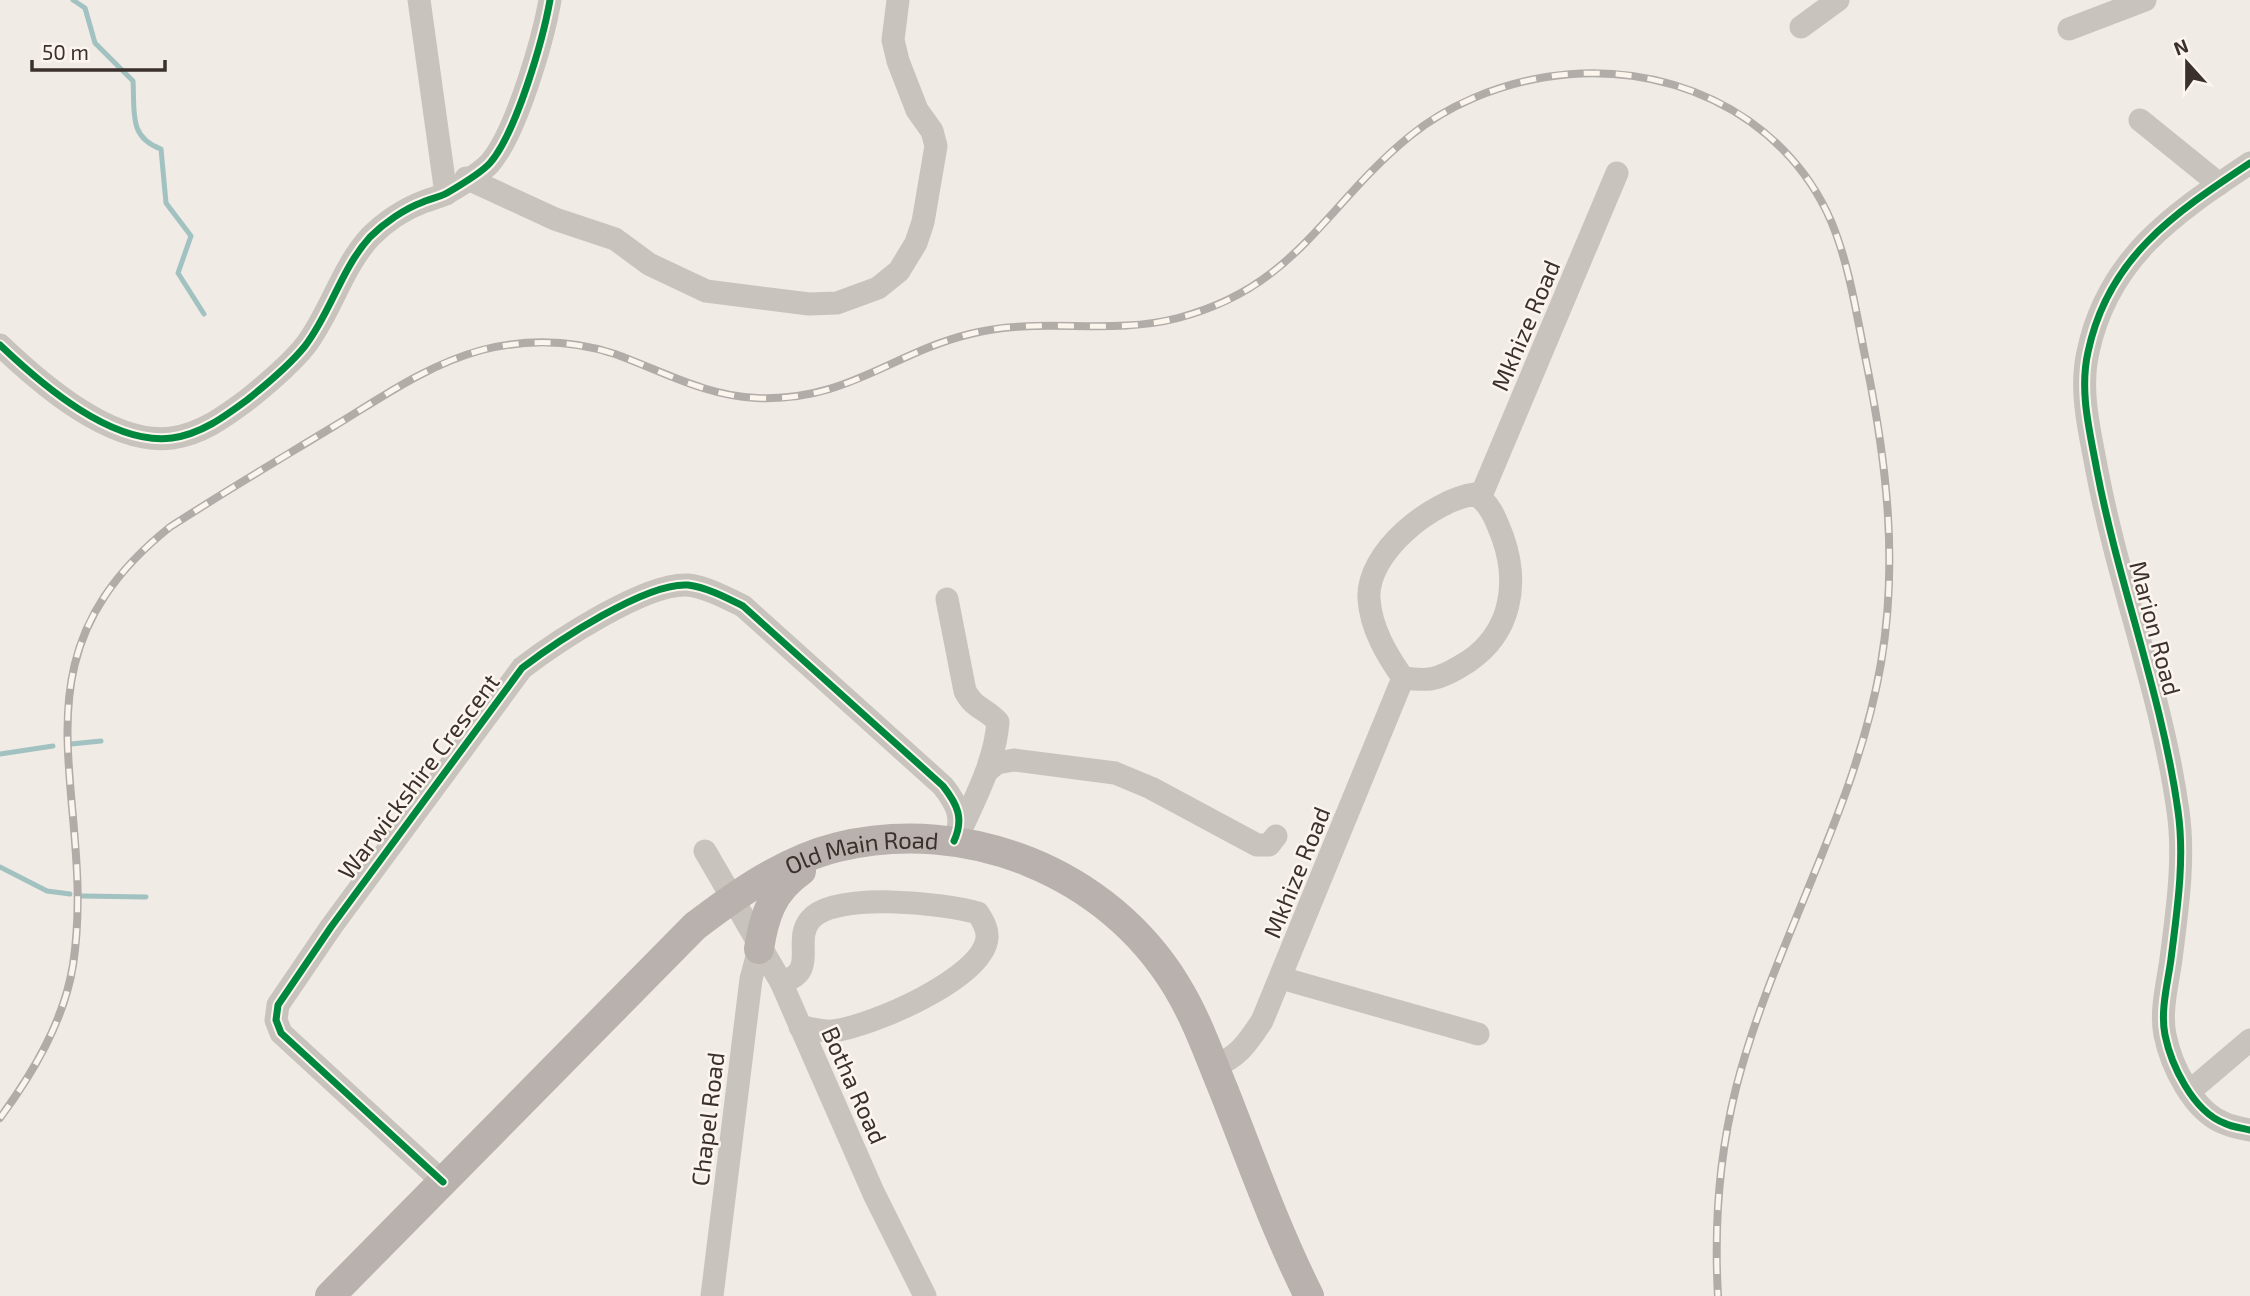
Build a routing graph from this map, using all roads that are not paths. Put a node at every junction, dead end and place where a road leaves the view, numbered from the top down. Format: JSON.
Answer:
{"nodes":[{"id":1,"x":419,"y":0,"type":"edge"},
{"id":2,"x":550,"y":0,"type":"edge"},
{"id":3,"x":898,"y":0,"type":"edge"},
{"id":4,"x":1838,"y":0,"type":"edge"},
{"id":5,"x":2145,"y":0,"type":"edge"},
{"id":6,"x":1801,"y":27,"type":"dead end"},
{"id":7,"x":2069,"y":29,"type":"dead end"},
{"id":8,"x":2140,"y":120,"type":"dead end"},
{"id":9,"x":2250,"y":163,"type":"edge"},
{"id":10,"x":1618,"y":173,"type":"dead end"},
{"id":11,"x":466,"y":178,"type":"junction"},
{"id":12,"x":2219,"y":184,"type":"junction"},
{"id":13,"x":446,"y":194,"type":"junction"},
{"id":14,"x":0,"y":345,"type":"edge"},
{"id":15,"x":1480,"y":498,"type":"junction"},
{"id":16,"x":947,"y":599,"type":"dead end"},
{"id":17,"x":1404,"y":678,"type":"junction"},
{"id":18,"x":987,"y":771,"type":"junction"},
{"id":19,"x":1276,"y":836,"type":"dead end"},
{"id":20,"x":955,"y":841,"type":"junction"},
{"id":21,"x":836,"y":848,"type":"junction"},
{"id":22,"x":705,"y":851,"type":"dead end"},
{"id":23,"x":730,"y":899,"type":"junction"},
{"id":24,"x":759,"y":948,"type":"junction"},
{"id":25,"x":1281,"y":978,"type":"junction"},
{"id":26,"x":780,"y":982,"type":"junction"},
{"id":27,"x":800,"y":1027,"type":"junction"},
{"id":28,"x":1478,"y":1034,"type":"dead end"},
{"id":29,"x":2250,"y":1040,"type":"edge"},
{"id":30,"x":1214,"y":1066,"type":"junction"},
{"id":31,"x":2190,"y":1091,"type":"junction"},
{"id":32,"x":2250,"y":1130,"type":"edge"},
{"id":33,"x":443,"y":1182,"type":"junction"},
{"id":34,"x":330,"y":1296,"type":"edge"},
{"id":35,"x":712,"y":1296,"type":"edge"},
{"id":36,"x":925,"y":1296,"type":"edge"},
{"id":37,"x":1309,"y":1296,"type":"edge"}],
"edges":[{"from":1,"to":13,"type":"street"},
{"from":2,"to":11,"type":"street"},
{"from":3,"to":11,"type":"street"},
{"from":4,"to":6,"type":"street"},
{"from":5,"to":7,"type":"street"},
{"from":8,"to":12,"type":"street"},
{"from":9,"to":12,"type":"street","name":"Marion Road"},
{"from":10,"to":15,"type":"street","name":"Mkhize Road"},
{"from":11,"to":13,"type":"street"},
{"from":12,"to":31,"type":"street","name":"Marion Road"},
{"from":13,"to":14,"type":"street"},
{"from":15,"to":17,"type":"street"},
{"from":15,"to":17,"type":"street"},
{"from":16,"to":18,"type":"street"},
{"from":17,"to":25,"type":"street","name":"Mkhize Road"},
{"from":18,"to":19,"type":"street"},
{"from":18,"to":20,"type":"street"},
{"from":20,"to":21,"type":"main road","name":"Old Main Road"},
{"from":20,"to":30,"type":"main road","name":"Old Main Road"},
{"from":20,"to":33,"type":"street","name":"Warwickshire Crescent"},
{"from":21,"to":23,"type":"main road","name":"Old Main Road"},
{"from":21,"to":24,"type":"main road"},
{"from":22,"to":23,"type":"street","name":"Botha Road"},
{"from":23,"to":24,"type":"street","name":"Botha Road"},
{"from":23,"to":33,"type":"main road","name":"Old Main Road"},
{"from":24,"to":26,"type":"street","name":"Botha Road"},
{"from":24,"to":35,"type":"street","name":"Chapel Road"},
{"from":25,"to":28,"type":"street"},
{"from":25,"to":30,"type":"street","name":"Mkhize Road"},
{"from":26,"to":27,"type":"street","name":"Botha Road"},
{"from":26,"to":27,"type":"street"},
{"from":27,"to":36,"type":"street","name":"Botha Road"},
{"from":29,"to":31,"type":"street"},
{"from":30,"to":37,"type":"main road","name":"Old Main Road"},
{"from":31,"to":32,"type":"street","name":"Marion Road"},
{"from":33,"to":34,"type":"main road","name":"Old Main Road"}]}
